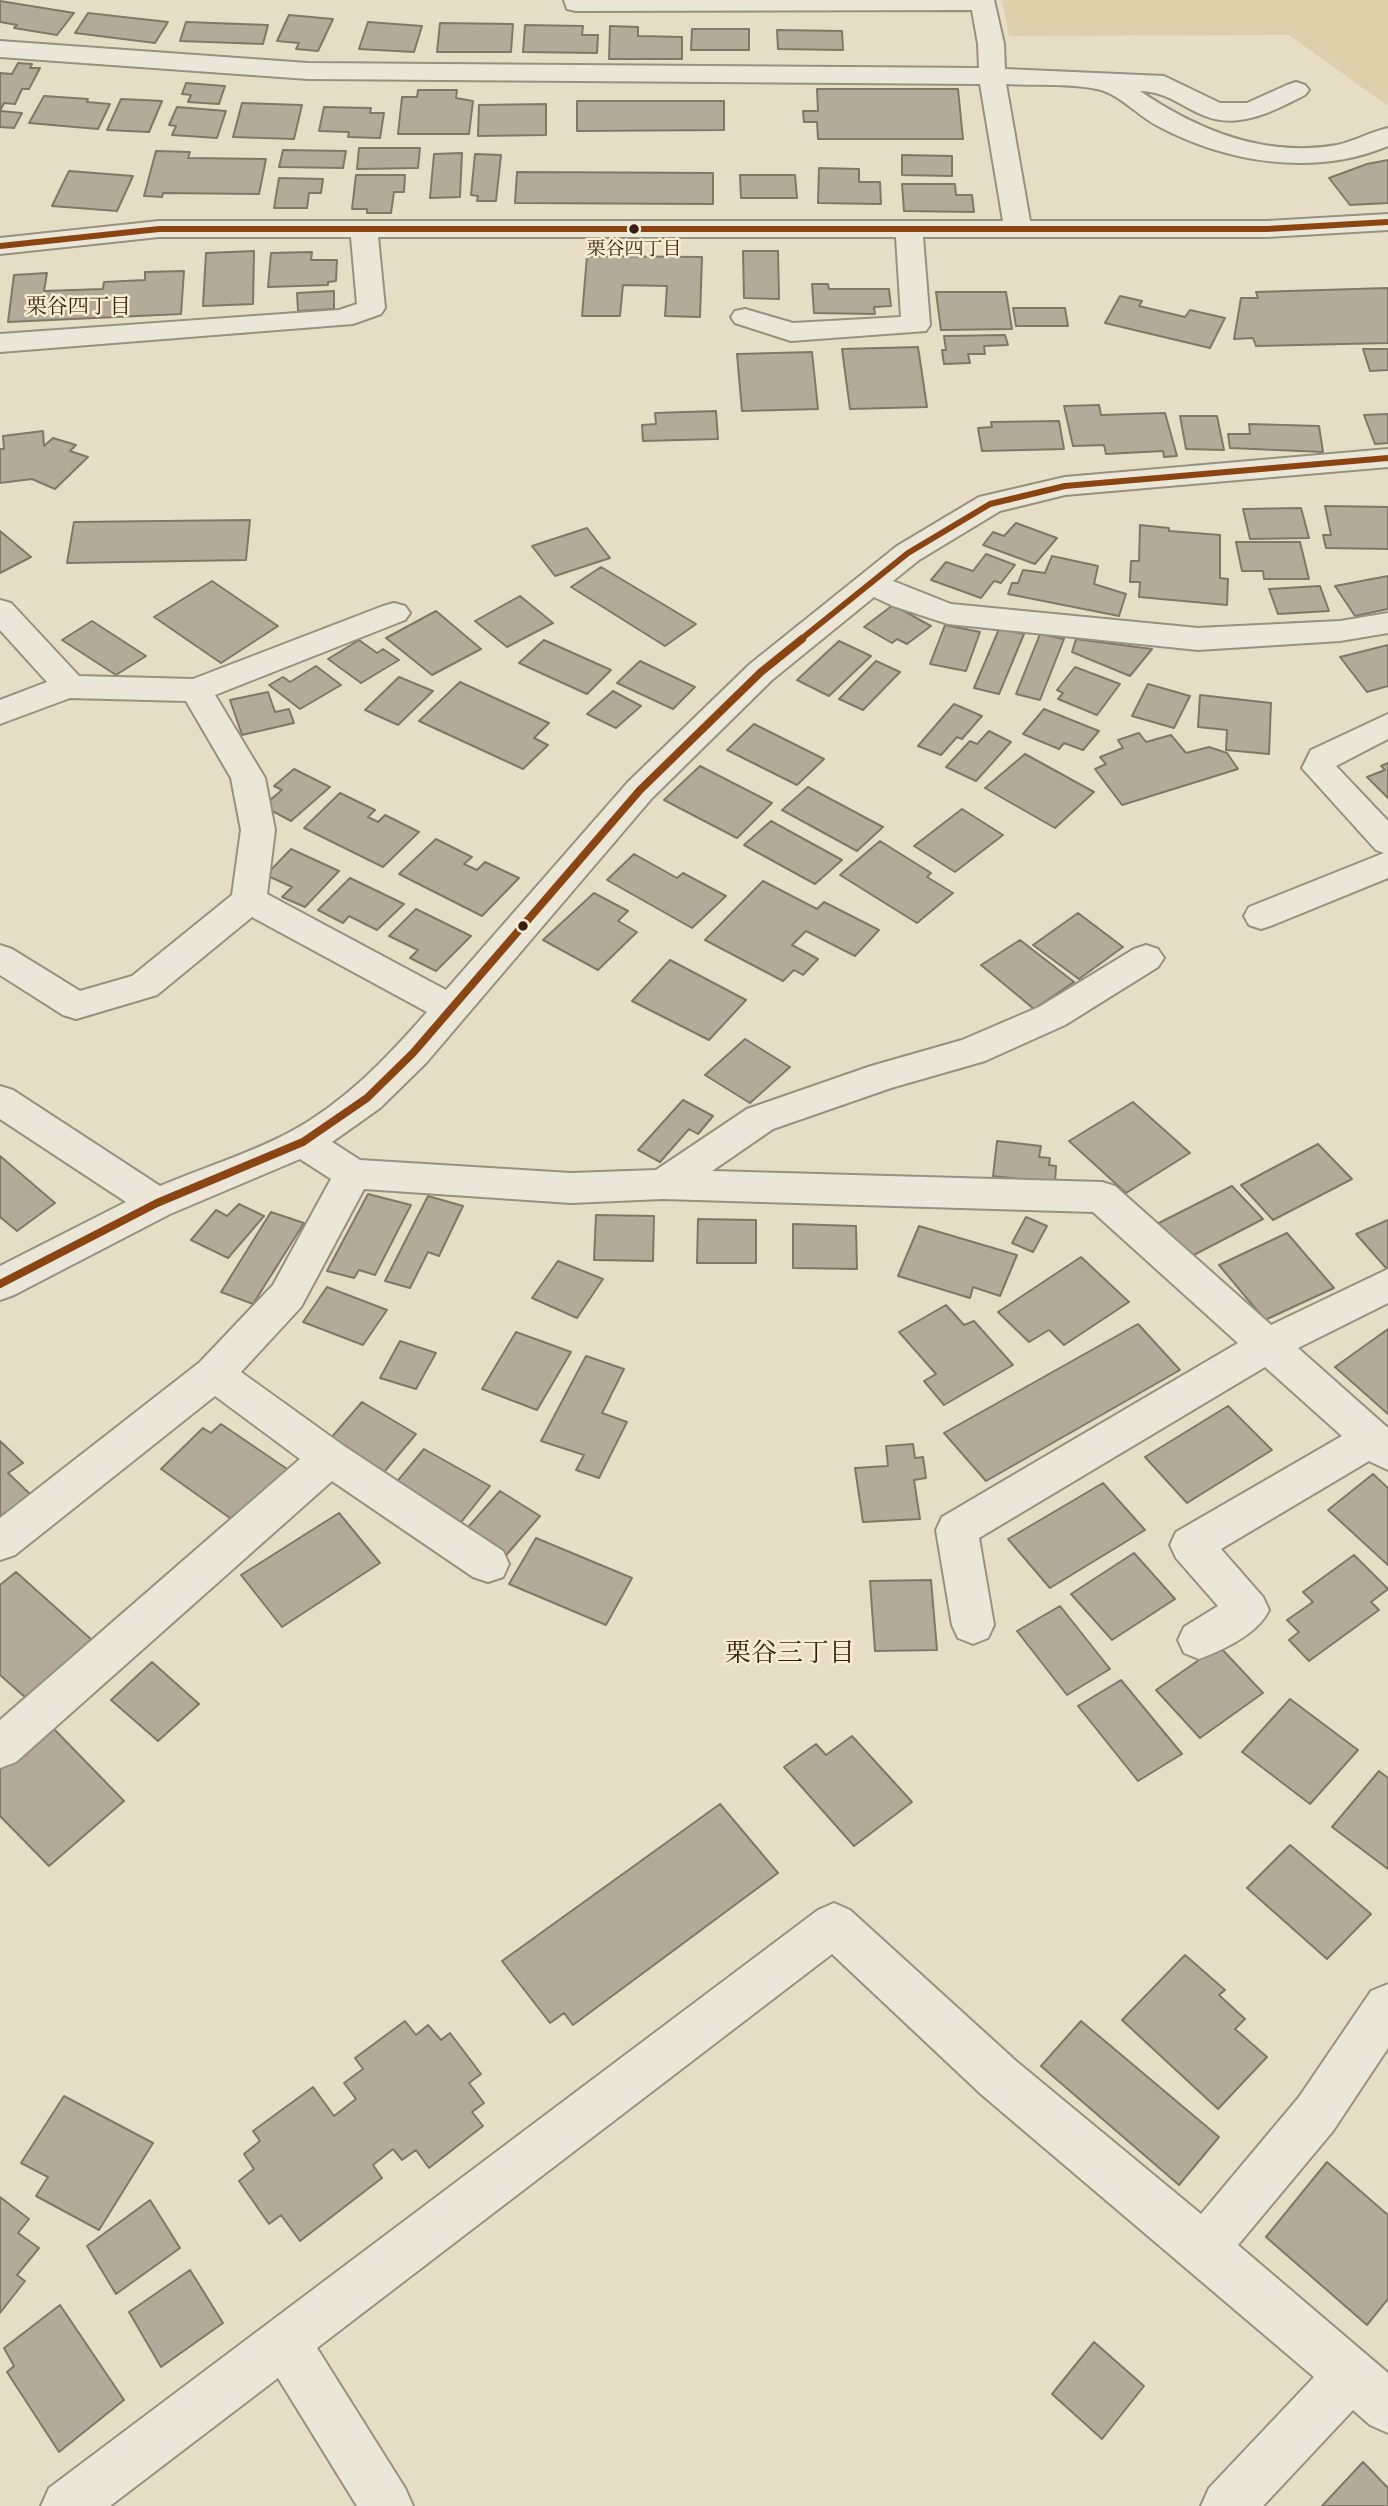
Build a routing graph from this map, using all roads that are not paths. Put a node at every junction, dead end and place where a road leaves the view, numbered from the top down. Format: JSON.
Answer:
{"nodes":[{"id":1,"x":576,"y":0,"type":"edge"},
{"id":2,"x":0,"y":49,"type":"edge"},
{"id":3,"x":992,"y":76,"type":"junction"},
{"id":4,"x":1104,"y":82,"type":"junction"},
{"id":5,"x":1296,"y":90,"type":"dead end"},
{"id":6,"x":1388,"y":136,"type":"edge"},
{"id":7,"x":1388,"y":222,"type":"edge"},
{"id":8,"x":364,"y":229,"type":"junction"},
{"id":9,"x":909,"y":229,"type":"junction"},
{"id":10,"x":1018,"y":229,"type":"junction"},
{"id":11,"x":0,"y":246,"type":"edge"},
{"id":12,"x":745,"y":317,"type":"dead end"},
{"id":13,"x":0,"y":343,"type":"edge"},
{"id":14,"x":1388,"y":458,"type":"edge"},
{"id":15,"x":870,"y":582,"type":"junction"},
{"id":16,"x":0,"y":610,"type":"edge"},
{"id":17,"x":394,"y":613,"type":"dead end"},
{"id":18,"x":1388,"y":623,"type":"edge"},
{"id":19,"x":70,"y":687,"type":"junction"},
{"id":20,"x":196,"y":690,"type":"junction"},
{"id":21,"x":0,"y":713,"type":"edge"},
{"id":22,"x":1388,"y":725,"type":"edge"},
{"id":23,"x":1388,"y":842,"type":"edge"},
{"id":24,"x":1388,"y":864,"type":"edge"},
{"id":25,"x":248,"y":900,"type":"junction"},
{"id":26,"x":1261,"y":916,"type":"dead end"},
{"id":27,"x":0,"y":958,"type":"edge"},
{"id":28,"x":1146,"y":958,"type":"dead end"},
{"id":29,"x":451,"y":1009,"type":"junction"},
{"id":30,"x":2,"y":1104,"type":"edge"},
{"id":31,"x":303,"y":1142,"type":"junction"},
{"id":32,"x":353,"y":1174,"type":"junction"},
{"id":33,"x":663,"y":1184,"type":"junction"},
{"id":34,"x":158,"y":1203,"type":"junction"},
{"id":35,"x":0,"y":1284,"type":"edge"},
{"id":36,"x":1388,"y":1285,"type":"edge"},
{"id":37,"x":1269,"y":1344,"type":"junction"},
{"id":38,"x":214,"y":1374,"type":"junction"},
{"id":39,"x":1380,"y":1446,"type":"edge"},
{"id":40,"x":330,"y":1458,"type":"junction"},
{"id":41,"x":0,"y":1542,"type":"edge"},
{"id":42,"x":488,"y":1564,"type":"dead end"},
{"id":43,"x":973,"y":1625,"type":"dead end"},
{"id":44,"x":1199,"y":1640,"type":"dead end"},
{"id":45,"x":0,"y":1748,"type":"edge"},
{"id":46,"x":1388,"y":2007,"type":"edge"},
{"id":47,"x":1204,"y":2248,"type":"junction"},
{"id":48,"x":285,"y":2343,"type":"junction"},
{"id":49,"x":1370,"y":2391,"type":"edge"},
{"id":50,"x":67,"y":2506,"type":"edge"},
{"id":51,"x":387,"y":2506,"type":"edge"},
{"id":52,"x":1227,"y":2506,"type":"edge"}],
"edges":[{"from":1,"to":3,"type":"street"},
{"from":2,"to":3,"type":"street"},
{"from":3,"to":4,"type":"street"},
{"from":3,"to":10,"type":"street"},
{"from":4,"to":5,"type":"street"},
{"from":4,"to":6,"type":"street"},
{"from":7,"to":10,"type":"street"},
{"from":8,"to":9,"type":"street"},
{"from":8,"to":11,"type":"street"},
{"from":8,"to":13,"type":"street"},
{"from":9,"to":10,"type":"street"},
{"from":9,"to":12,"type":"street"},
{"from":14,"to":15,"type":"street"},
{"from":15,"to":18,"type":"street"},
{"from":15,"to":29,"type":"street"},
{"from":16,"to":19,"type":"street"},
{"from":17,"to":20,"type":"street"},
{"from":19,"to":20,"type":"street"},
{"from":19,"to":21,"type":"street"},
{"from":20,"to":25,"type":"street"},
{"from":22,"to":23,"type":"street"},
{"from":24,"to":26,"type":"street"},
{"from":25,"to":27,"type":"street"},
{"from":25,"to":29,"type":"street"},
{"from":28,"to":33,"type":"street"},
{"from":29,"to":31,"type":"street"},
{"from":30,"to":34,"type":"street"},
{"from":31,"to":32,"type":"street"},
{"from":31,"to":34,"type":"street"},
{"from":32,"to":33,"type":"street"},
{"from":32,"to":38,"type":"street"},
{"from":33,"to":37,"type":"street"},
{"from":34,"to":35,"type":"street"},
{"from":36,"to":37,"type":"street"},
{"from":37,"to":39,"type":"street"},
{"from":37,"to":43,"type":"street"},
{"from":38,"to":40,"type":"street"},
{"from":38,"to":41,"type":"street"},
{"from":39,"to":44,"type":"street"},
{"from":40,"to":42,"type":"street"},
{"from":40,"to":45,"type":"street"},
{"from":46,"to":47,"type":"street"},
{"from":47,"to":48,"type":"street"},
{"from":47,"to":49,"type":"street"},
{"from":48,"to":50,"type":"street"},
{"from":48,"to":51,"type":"street"},
{"from":49,"to":52,"type":"street"}]}
